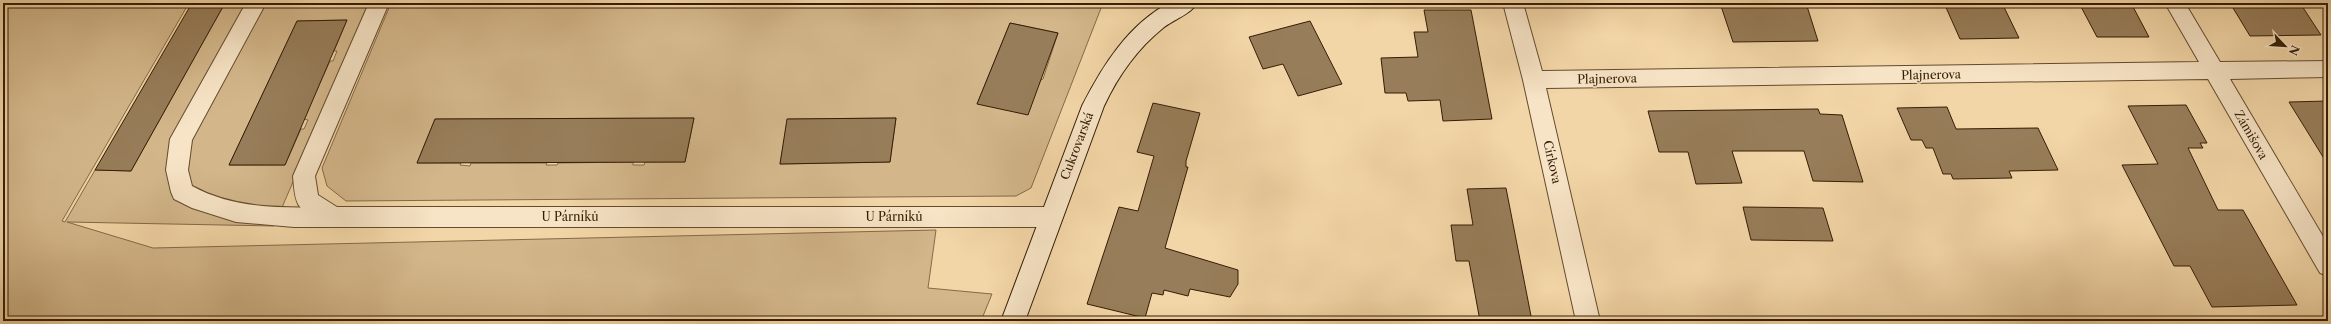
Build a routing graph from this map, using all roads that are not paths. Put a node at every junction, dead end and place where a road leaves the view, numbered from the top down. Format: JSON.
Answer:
{"nodes":[{"id":1,"x":256,"y":3,"type":"edge"},
{"id":2,"x":379,"y":3,"type":"edge"},
{"id":3,"x":1187,"y":3,"type":"edge"},
{"id":4,"x":1513,"y":3,"type":"edge"},
{"id":5,"x":2175,"y":3,"type":"edge"},
{"id":6,"x":2328,"y":69,"type":"edge"},
{"id":7,"x":2215,"y":71,"type":"junction"},
{"id":8,"x":1534,"y":80,"type":"junction"},
{"id":9,"x":333,"y":217,"type":"junction"},
{"id":10,"x":1050,"y":217,"type":"junction"},
{"id":11,"x":2328,"y":266,"type":"edge"},
{"id":12,"x":1013,"y":321,"type":"edge"},
{"id":13,"x":1588,"y":321,"type":"edge"}],
"edges":[{"from":1,"to":9,"type":"street","name":"U Párníků"},
{"from":2,"to":9,"type":"street"},
{"from":3,"to":10,"type":"street","name":"Cukrovarská"},
{"from":4,"to":8,"type":"street","name":"Církova"},
{"from":5,"to":7,"type":"street","name":"Zámišova"},
{"from":6,"to":7,"type":"street","name":"Plajnerova"},
{"from":7,"to":8,"type":"street","name":"Plajnerova"},
{"from":7,"to":11,"type":"street","name":"Zámišova"},
{"from":8,"to":13,"type":"street","name":"Církova"},
{"from":9,"to":10,"type":"street","name":"U Párníků"},
{"from":10,"to":12,"type":"street","name":"Cukrovarská"}]}
